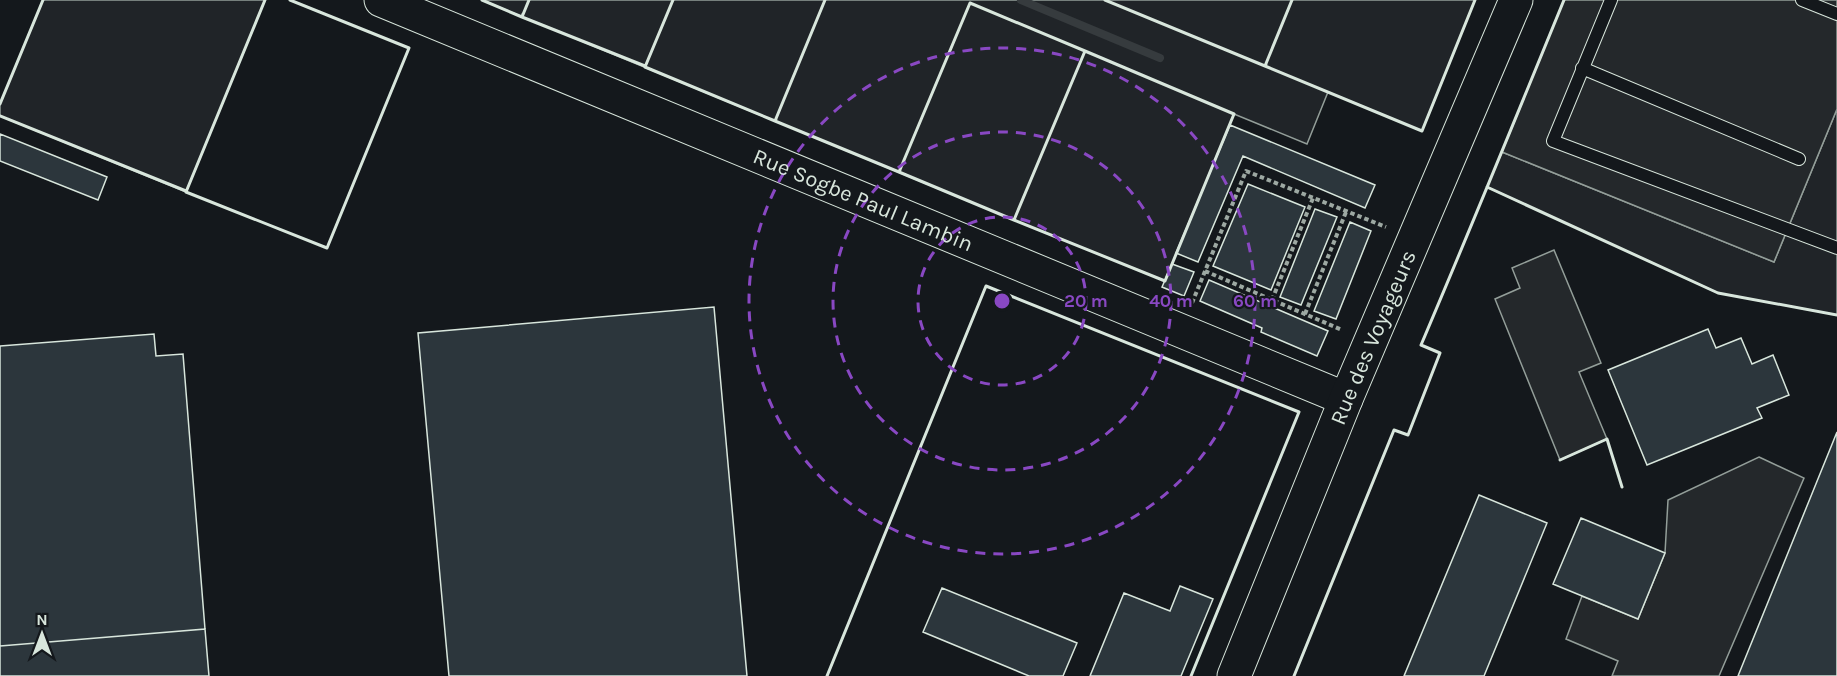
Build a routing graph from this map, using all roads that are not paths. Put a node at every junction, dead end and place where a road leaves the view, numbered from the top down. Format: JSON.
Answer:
{"nodes":[{"id":1,"x":381,"y":0,"type":"edge"},
{"id":2,"x":1516,"y":0,"type":"edge"},
{"id":3,"x":1611,"y":0,"type":"edge"},
{"id":4,"x":1802,"y":0,"type":"edge"},
{"id":5,"x":1837,"y":14,"type":"edge"},
{"id":6,"x":1582,"y":68,"type":"junction"},
{"id":7,"x":1800,"y":159,"type":"dead end"},
{"id":8,"x":1837,"y":248,"type":"edge"},
{"id":9,"x":1346,"y":399,"type":"junction"},
{"id":10,"x":1234,"y":676,"type":"edge"}],
"edges":[{"from":1,"to":9,"type":"street","name":"Rue Sogbe Paul Lambin"},
{"from":2,"to":9,"type":"street","name":"Rue des Voyageurs"},
{"from":3,"to":6,"type":"lane"},
{"from":4,"to":5,"type":"lane"},
{"from":6,"to":7,"type":"lane"},
{"from":6,"to":8,"type":"lane"},
{"from":9,"to":10,"type":"street","name":"Rue des Voyageurs"}]}
